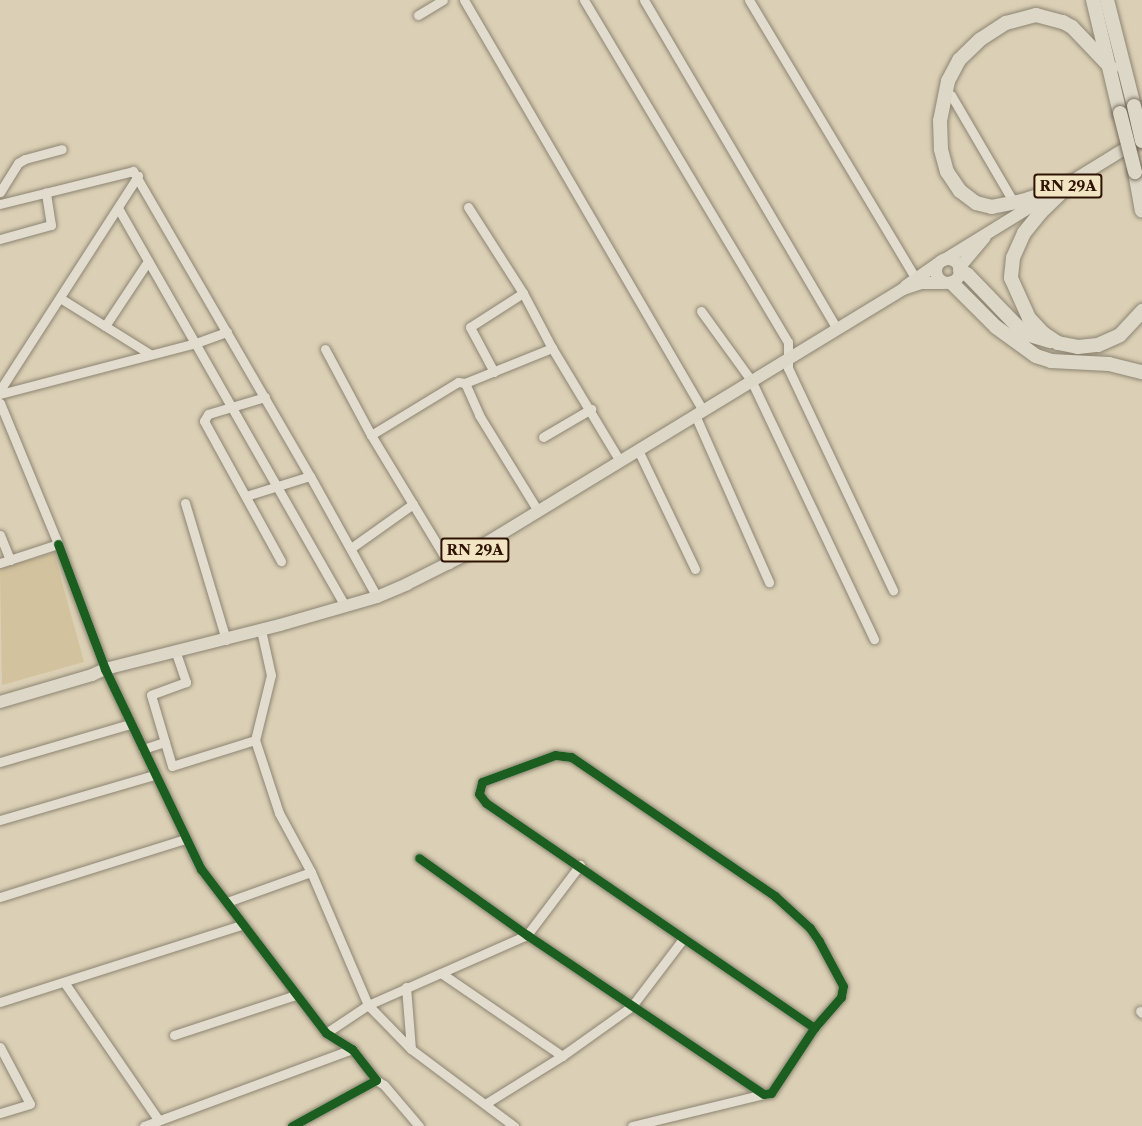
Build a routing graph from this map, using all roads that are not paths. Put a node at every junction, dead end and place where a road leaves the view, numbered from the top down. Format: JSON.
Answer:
{"nodes":[{"id":1,"x":443,"y":0,"type":"edge"},
{"id":2,"x":464,"y":0,"type":"edge"},
{"id":3,"x":584,"y":0,"type":"edge"},
{"id":4,"x":644,"y":0,"type":"edge"},
{"id":5,"x":749,"y":0,"type":"edge"},
{"id":6,"x":1093,"y":0,"type":"edge"},
{"id":7,"x":1107,"y":0,"type":"edge"},
{"id":8,"x":418,"y":15,"type":"dead end"},
{"id":9,"x":1111,"y":68,"type":"junction"},
{"id":10,"x":951,"y":95,"type":"dead end"},
{"id":11,"x":1142,"y":139,"type":"edge"},
{"id":12,"x":62,"y":149,"type":"dead end"},
{"id":13,"x":138,"y":176,"type":"junction"},
{"id":14,"x":1069,"y":186,"type":"junction"},
{"id":15,"x":0,"y":192,"type":"edge"},
{"id":16,"x":46,"y":192,"type":"junction"},
{"id":17,"x":1014,"y":203,"type":"junction"},
{"id":18,"x":0,"y":204,"type":"edge"},
{"id":19,"x":468,"y":207,"type":"dead end"},
{"id":20,"x":118,"y":208,"type":"junction"},
{"id":21,"x":1142,"y":210,"type":"edge"},
{"id":22,"x":992,"y":230,"type":"junction"},
{"id":23,"x":0,"y":239,"type":"edge"},
{"id":24,"x":148,"y":261,"type":"junction"},
{"id":25,"x":942,"y":261,"type":"junction"},
{"id":26,"x":959,"y":269,"type":"junction"},
{"id":27,"x":915,"y":277,"type":"junction"},
{"id":28,"x":947,"y":283,"type":"junction"},
{"id":29,"x":903,"y":289,"type":"junction"},
{"id":30,"x":523,"y":293,"type":"junction"},
{"id":31,"x":60,"y":298,"type":"junction"},
{"id":32,"x":701,"y":311,"type":"dead end"},
{"id":33,"x":1142,"y":311,"type":"edge"},
{"id":34,"x":105,"y":326,"type":"junction"},
{"id":35,"x":836,"y":327,"type":"junction"},
{"id":36,"x":227,"y":332,"type":"junction"},
{"id":37,"x":196,"y":343,"type":"junction"},
{"id":38,"x":1058,"y":343,"type":"junction"},
{"id":39,"x":552,"y":348,"type":"junction"},
{"id":40,"x":325,"y":349,"type":"dead end"},
{"id":41,"x":150,"y":354,"type":"junction"},
{"id":42,"x":788,"y":356,"type":"junction"},
{"id":43,"x":494,"y":372,"type":"junction"},
{"id":44,"x":1142,"y":372,"type":"edge"},
{"id":45,"x":750,"y":380,"type":"junction"},
{"id":46,"x":465,"y":383,"type":"junction"},
{"id":47,"x":0,"y":392,"type":"edge"},
{"id":48,"x":265,"y":397,"type":"junction"},
{"id":49,"x":0,"y":403,"type":"edge"},
{"id":50,"x":232,"y":408,"type":"junction"},
{"id":51,"x":591,"y":409,"type":"junction"},
{"id":52,"x":699,"y":412,"type":"junction"},
{"id":53,"x":371,"y":435,"type":"junction"},
{"id":54,"x":543,"y":437,"type":"dead end"},
{"id":55,"x":638,"y":450,"type":"junction"},
{"id":56,"x":620,"y":461,"type":"junction"},
{"id":57,"x":310,"y":476,"type":"junction"},
{"id":58,"x":277,"y":487,"type":"junction"},
{"id":59,"x":246,"y":496,"type":"junction"},
{"id":60,"x":185,"y":503,"type":"dead end"},
{"id":61,"x":413,"y":504,"type":"junction"},
{"id":62,"x":538,"y":511,"type":"junction"},
{"id":63,"x":0,"y":535,"type":"edge"},
{"id":64,"x":58,"y":544,"type":"junction"},
{"id":65,"x":351,"y":548,"type":"junction"},
{"id":66,"x":5,"y":561,"type":"edge"},
{"id":67,"x":281,"y":561,"type":"dead end"},
{"id":68,"x":449,"y":564,"type":"junction"},
{"id":69,"x":695,"y":569,"type":"dead end"},
{"id":70,"x":769,"y":582,"type":"dead end"},
{"id":71,"x":893,"y":590,"type":"dead end"},
{"id":72,"x":376,"y":597,"type":"junction"},
{"id":73,"x":345,"y":606,"type":"junction"},
{"id":74,"x":261,"y":630,"type":"junction"},
{"id":75,"x":873,"y":639,"type":"dead end"},
{"id":76,"x":226,"y":640,"type":"junction"},
{"id":77,"x":176,"y":653,"type":"junction"},
{"id":78,"x":105,"y":669,"type":"junction"},
{"id":79,"x":0,"y":702,"type":"edge"},
{"id":80,"x":130,"y":724,"type":"junction"},
{"id":81,"x":255,"y":740,"type":"junction"},
{"id":82,"x":165,"y":742,"type":"junction"},
{"id":83,"x":143,"y":749,"type":"junction"},
{"id":84,"x":0,"y":762,"type":"edge"},
{"id":85,"x":154,"y":774,"type":"junction"},
{"id":86,"x":0,"y":820,"type":"edge"},
{"id":87,"x":185,"y":839,"type":"junction"},
{"id":88,"x":419,"y":858,"type":"dead end"},
{"id":89,"x":580,"y":865,"type":"junction"},
{"id":90,"x":310,"y":872,"type":"junction"},
{"id":91,"x":0,"y":897,"type":"edge"},
{"id":92,"x":227,"y":902,"type":"junction"},
{"id":93,"x":242,"y":925,"type":"junction"},
{"id":94,"x":527,"y":935,"type":"junction"},
{"id":95,"x":683,"y":939,"type":"junction"},
{"id":96,"x":441,"y":973,"type":"junction"},
{"id":97,"x":64,"y":982,"type":"junction"},
{"id":98,"x":406,"y":987,"type":"junction"},
{"id":99,"x":296,"y":995,"type":"junction"},
{"id":100,"x":0,"y":1002,"type":"edge"},
{"id":101,"x":368,"y":1005,"type":"junction"},
{"id":102,"x":632,"y":1006,"type":"junction"},
{"id":103,"x":814,"y":1028,"type":"junction"},
{"id":104,"x":326,"y":1033,"type":"junction"},
{"id":105,"x":174,"y":1035,"type":"dead end"},
{"id":106,"x":0,"y":1047,"type":"edge"},
{"id":107,"x":411,"y":1048,"type":"junction"},
{"id":108,"x":351,"y":1049,"type":"junction"},
{"id":109,"x":562,"y":1056,"type":"junction"},
{"id":110,"x":376,"y":1080,"type":"junction"},
{"id":111,"x":764,"y":1094,"type":"junction"},
{"id":112,"x":485,"y":1104,"type":"junction"},
{"id":113,"x":0,"y":1113,"type":"edge"},
{"id":114,"x":159,"y":1121,"type":"junction"},
{"id":115,"x":296,"y":1125,"type":"edge"},
{"id":116,"x":144,"y":1126,"type":"edge"},
{"id":117,"x":419,"y":1126,"type":"edge"},
{"id":118,"x":514,"y":1126,"type":"edge"},
{"id":119,"x":632,"y":1126,"type":"edge"}],
"edges":[{"from":1,"to":8,"type":"street"},
{"from":2,"to":52,"type":"street"},
{"from":3,"to":42,"type":"street"},
{"from":4,"to":35,"type":"street"},
{"from":5,"to":27,"type":"street"},
{"from":6,"to":9,"type":"highway"},
{"from":7,"to":11,"type":"highway","bridge":true},
{"from":9,"to":17,"type":"highway"},
{"from":9,"to":21,"type":"highway","bridge":true},
{"from":10,"to":17,"type":"street"},
{"from":11,"to":14,"type":"main road","number":"RN 29A"},
{"from":12,"to":15,"type":"street"},
{"from":13,"to":16,"type":"street"},
{"from":13,"to":20,"type":"street"},
{"from":13,"to":36,"type":"street"},
{"from":14,"to":17,"type":"highway"},
{"from":14,"to":22,"type":"main road","number":"RN 29A"},
{"from":14,"to":38,"type":"highway"},
{"from":16,"to":18,"type":"street"},
{"from":16,"to":23,"type":"street"},
{"from":19,"to":30,"type":"street"},
{"from":20,"to":24,"type":"street"},
{"from":20,"to":31,"type":"street"},
{"from":22,"to":25,"type":"main road"},
{"from":22,"to":26,"type":"main road"},
{"from":24,"to":34,"type":"street"},
{"from":24,"to":37,"type":"street"},
{"from":25,"to":26,"type":"main road"},
{"from":25,"to":27,"type":"main road"},
{"from":25,"to":28,"type":"main road"},
{"from":26,"to":28,"type":"main road"},
{"from":26,"to":38,"type":"highway"},
{"from":27,"to":29,"type":"main road"},
{"from":28,"to":29,"type":"main road"},
{"from":28,"to":44,"type":"highway"},
{"from":29,"to":35,"type":"main road","number":"RN 29A"},
{"from":30,"to":39,"type":"street"},
{"from":30,"to":43,"type":"street"},
{"from":31,"to":34,"type":"street"},
{"from":31,"to":47,"type":"street"},
{"from":32,"to":45,"type":"street"},
{"from":33,"to":38,"type":"highway"},
{"from":34,"to":41,"type":"street"},
{"from":35,"to":42,"type":"main road","number":"RN 29A"},
{"from":36,"to":37,"type":"street"},
{"from":36,"to":48,"type":"street"},
{"from":37,"to":41,"type":"street"},
{"from":37,"to":50,"type":"street"},
{"from":39,"to":43,"type":"street"},
{"from":39,"to":51,"type":"street"},
{"from":40,"to":53,"type":"street"},
{"from":41,"to":47,"type":"street"},
{"from":42,"to":45,"type":"main road","number":"RN 29A"},
{"from":42,"to":71,"type":"street"},
{"from":43,"to":46,"type":"street"},
{"from":45,"to":52,"type":"main road","number":"RN 29A"},
{"from":45,"to":75,"type":"street"},
{"from":46,"to":53,"type":"street"},
{"from":46,"to":62,"type":"street"},
{"from":48,"to":50,"type":"street"},
{"from":48,"to":57,"type":"street"},
{"from":49,"to":64,"type":"street"},
{"from":50,"to":58,"type":"street"},
{"from":50,"to":59,"type":"street"},
{"from":51,"to":54,"type":"street"},
{"from":51,"to":56,"type":"street"},
{"from":52,"to":55,"type":"main road","number":"RN 29A"},
{"from":52,"to":70,"type":"street"},
{"from":53,"to":61,"type":"street"},
{"from":55,"to":56,"type":"main road","number":"RN 29A"},
{"from":55,"to":69,"type":"street"},
{"from":56,"to":62,"type":"main road","number":"RN 29A"},
{"from":57,"to":58,"type":"street"},
{"from":57,"to":65,"type":"street"},
{"from":58,"to":59,"type":"street"},
{"from":58,"to":73,"type":"street"},
{"from":59,"to":67,"type":"street"},
{"from":60,"to":76,"type":"street"},
{"from":61,"to":65,"type":"street"},
{"from":61,"to":68,"type":"street"},
{"from":62,"to":68,"type":"main road","number":"RN 29A"},
{"from":63,"to":66,"type":"street"},
{"from":64,"to":66,"type":"street"},
{"from":64,"to":78,"type":"street"},
{"from":65,"to":72,"type":"street"},
{"from":68,"to":72,"type":"main road","number":"RN 29A"},
{"from":72,"to":73,"type":"main road","number":"RN 29A"},
{"from":73,"to":74,"type":"main road","number":"RN 29A"},
{"from":74,"to":76,"type":"main road","number":"RN 29A"},
{"from":74,"to":81,"type":"street"},
{"from":76,"to":77,"type":"main road","number":"RN 29A"},
{"from":77,"to":78,"type":"main road","number":"RN 29A"},
{"from":77,"to":82,"type":"street"},
{"from":78,"to":79,"type":"main road","number":"RN 29A"},
{"from":78,"to":80,"type":"street"},
{"from":80,"to":83,"type":"street"},
{"from":80,"to":84,"type":"street"},
{"from":81,"to":82,"type":"street"},
{"from":81,"to":90,"type":"street"},
{"from":82,"to":83,"type":"street"},
{"from":83,"to":85,"type":"street"},
{"from":85,"to":86,"type":"street"},
{"from":85,"to":87,"type":"street"},
{"from":87,"to":91,"type":"street"},
{"from":87,"to":92,"type":"street"},
{"from":88,"to":94,"type":"street"},
{"from":89,"to":94,"type":"street"},
{"from":89,"to":95,"type":"street"},
{"from":89,"to":103,"type":"street"},
{"from":90,"to":92,"type":"street"},
{"from":90,"to":101,"type":"street"},
{"from":92,"to":93,"type":"street"},
{"from":93,"to":97,"type":"street"},
{"from":93,"to":99,"type":"street"},
{"from":94,"to":96,"type":"street"},
{"from":94,"to":102,"type":"street"},
{"from":95,"to":102,"type":"street"},
{"from":95,"to":103,"type":"street"},
{"from":96,"to":98,"type":"street"},
{"from":96,"to":109,"type":"street"},
{"from":97,"to":100,"type":"street"},
{"from":97,"to":114,"type":"street"},
{"from":98,"to":101,"type":"street"},
{"from":98,"to":107,"type":"street"},
{"from":99,"to":104,"type":"street"},
{"from":99,"to":105,"type":"street"},
{"from":101,"to":104,"type":"street"},
{"from":101,"to":107,"type":"street"},
{"from":102,"to":109,"type":"street"},
{"from":102,"to":111,"type":"street"},
{"from":103,"to":111,"type":"street"},
{"from":104,"to":108,"type":"street"},
{"from":106,"to":113,"type":"street"},
{"from":107,"to":112,"type":"street"},
{"from":108,"to":110,"type":"street"},
{"from":108,"to":114,"type":"street"},
{"from":109,"to":112,"type":"street"},
{"from":110,"to":115,"type":"street"},
{"from":110,"to":117,"type":"street"},
{"from":111,"to":119,"type":"street"},
{"from":112,"to":118,"type":"street"},
{"from":114,"to":116,"type":"street"}]}
